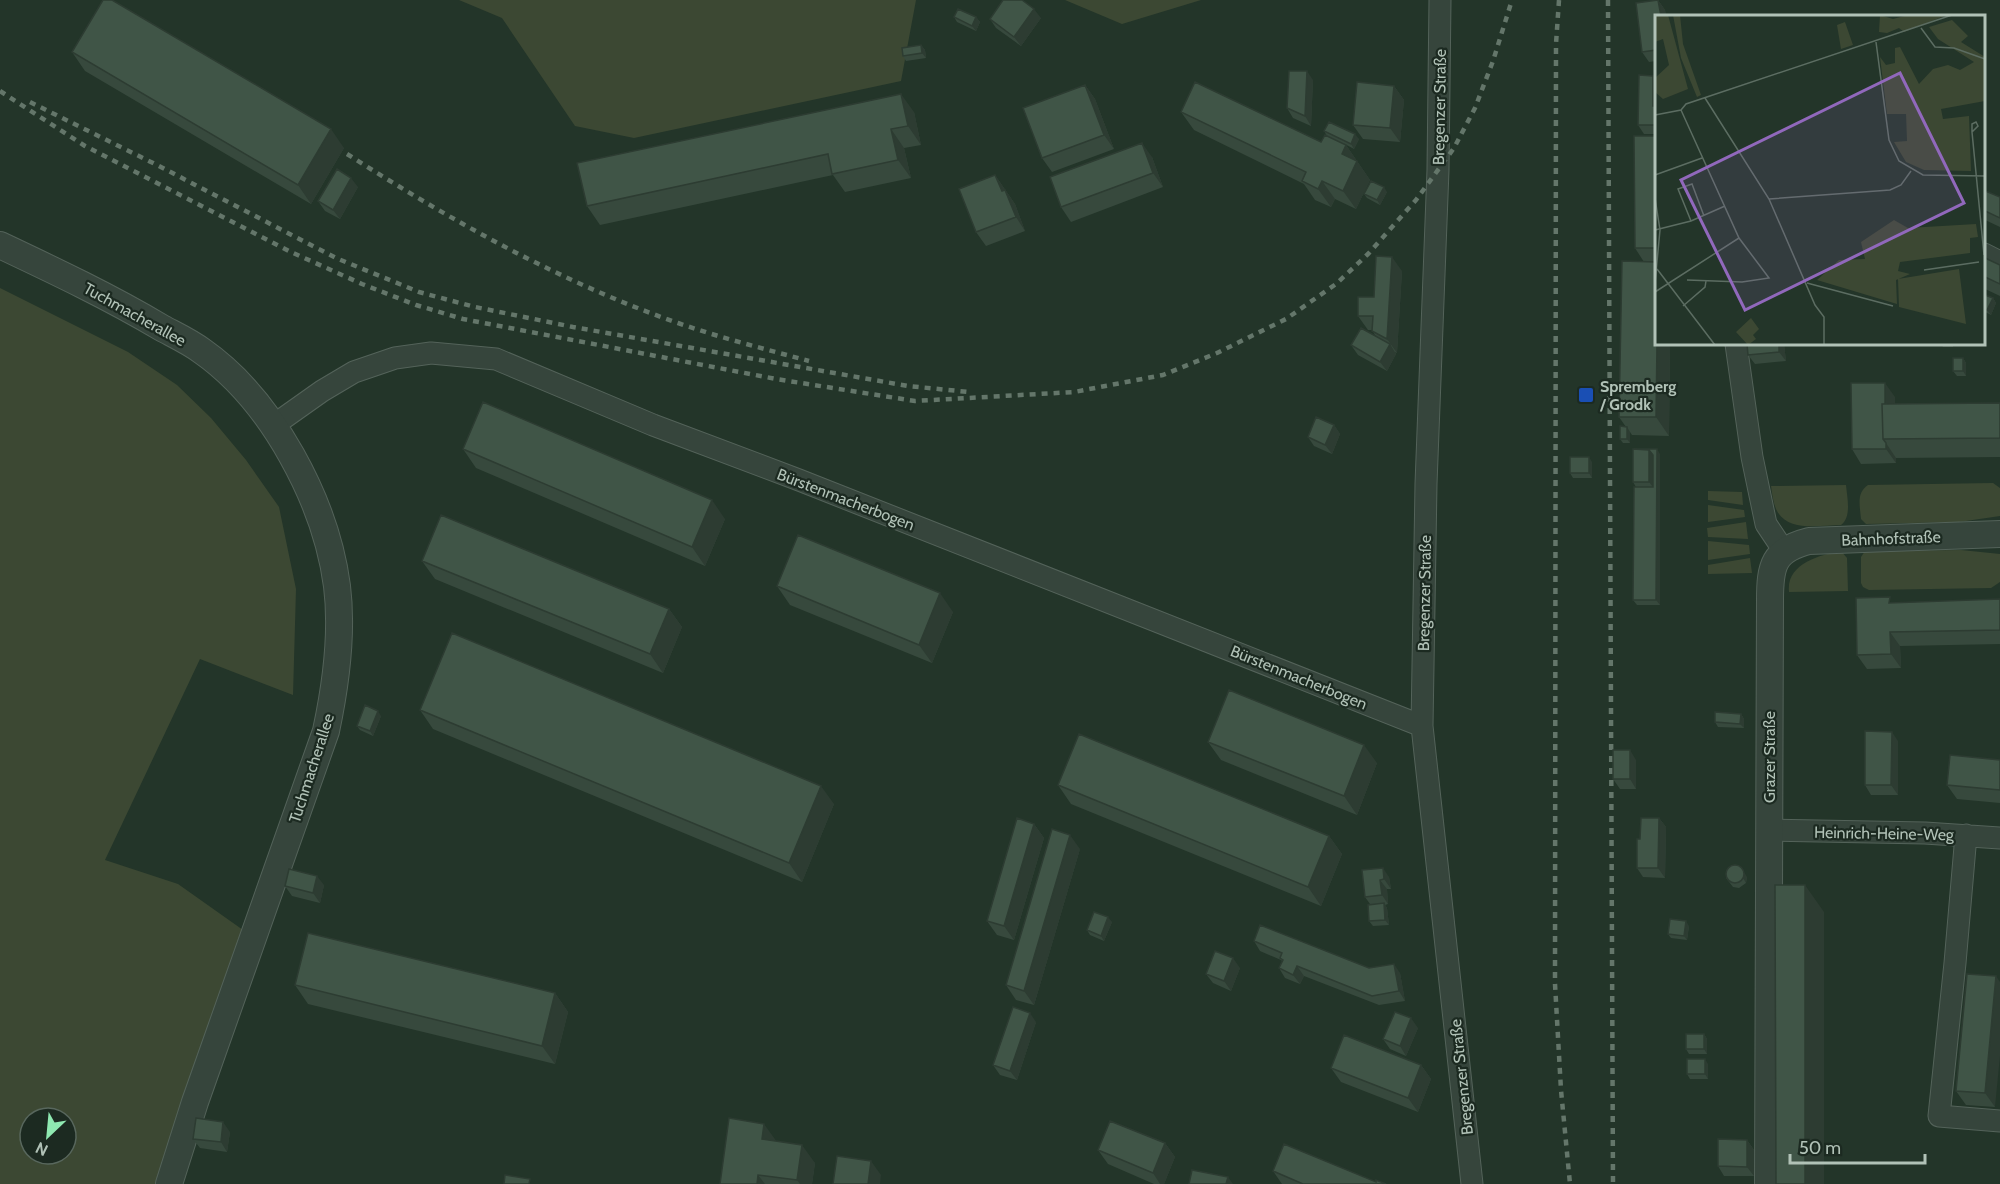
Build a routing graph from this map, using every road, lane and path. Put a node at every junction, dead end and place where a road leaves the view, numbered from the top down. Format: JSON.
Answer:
{"nodes":[{"id":1,"x":1440,"y":0,"type":"edge"},
{"id":2,"x":0,"y":245,"type":"edge"},
{"id":3,"x":1985,"y":255,"type":"edge"},
{"id":4,"x":2000,"y":262,"type":"edge"},
{"id":5,"x":1736,"y":345,"type":"edge"},
{"id":6,"x":274,"y":425,"type":"junction"},
{"id":7,"x":2000,"y":534,"type":"edge"},
{"id":8,"x":1784,"y":551,"type":"junction"},
{"id":9,"x":1422,"y":726,"type":"junction"},
{"id":10,"x":1769,"y":830,"type":"junction"},
{"id":11,"x":1966,"y":835,"type":"junction"},
{"id":12,"x":2000,"y":838,"type":"edge"},
{"id":13,"x":2000,"y":1121,"type":"edge"},
{"id":14,"x":169,"y":1184,"type":"edge"},
{"id":15,"x":1472,"y":1184,"type":"edge"},
{"id":16,"x":1768,"y":1184,"type":"edge"}],
"edges":[{"from":1,"to":9,"type":"street","name":"Bregenzer Straße"},
{"from":2,"to":6,"type":"street","name":"Tuchmacherallee"},
{"from":3,"to":4,"type":"street"},
{"from":5,"to":8,"type":"street"},
{"from":6,"to":9,"type":"street","name":"Bürstenmacherbogen"},
{"from":6,"to":14,"type":"street","name":"Tuchmacherallee"},
{"from":7,"to":8,"type":"street","name":"Bahnhofstraße"},
{"from":8,"to":10,"type":"street","name":"Grazer Straße"},
{"from":9,"to":15,"type":"street","name":"Bregenzer Straße"},
{"from":10,"to":11,"type":"street","name":"Heinrich-Heine-Weg"},
{"from":10,"to":16,"type":"street","name":"Grazer Straße"},
{"from":11,"to":12,"type":"street","name":"Heinrich-Heine-Weg"},
{"from":11,"to":13,"type":"street"}]}
